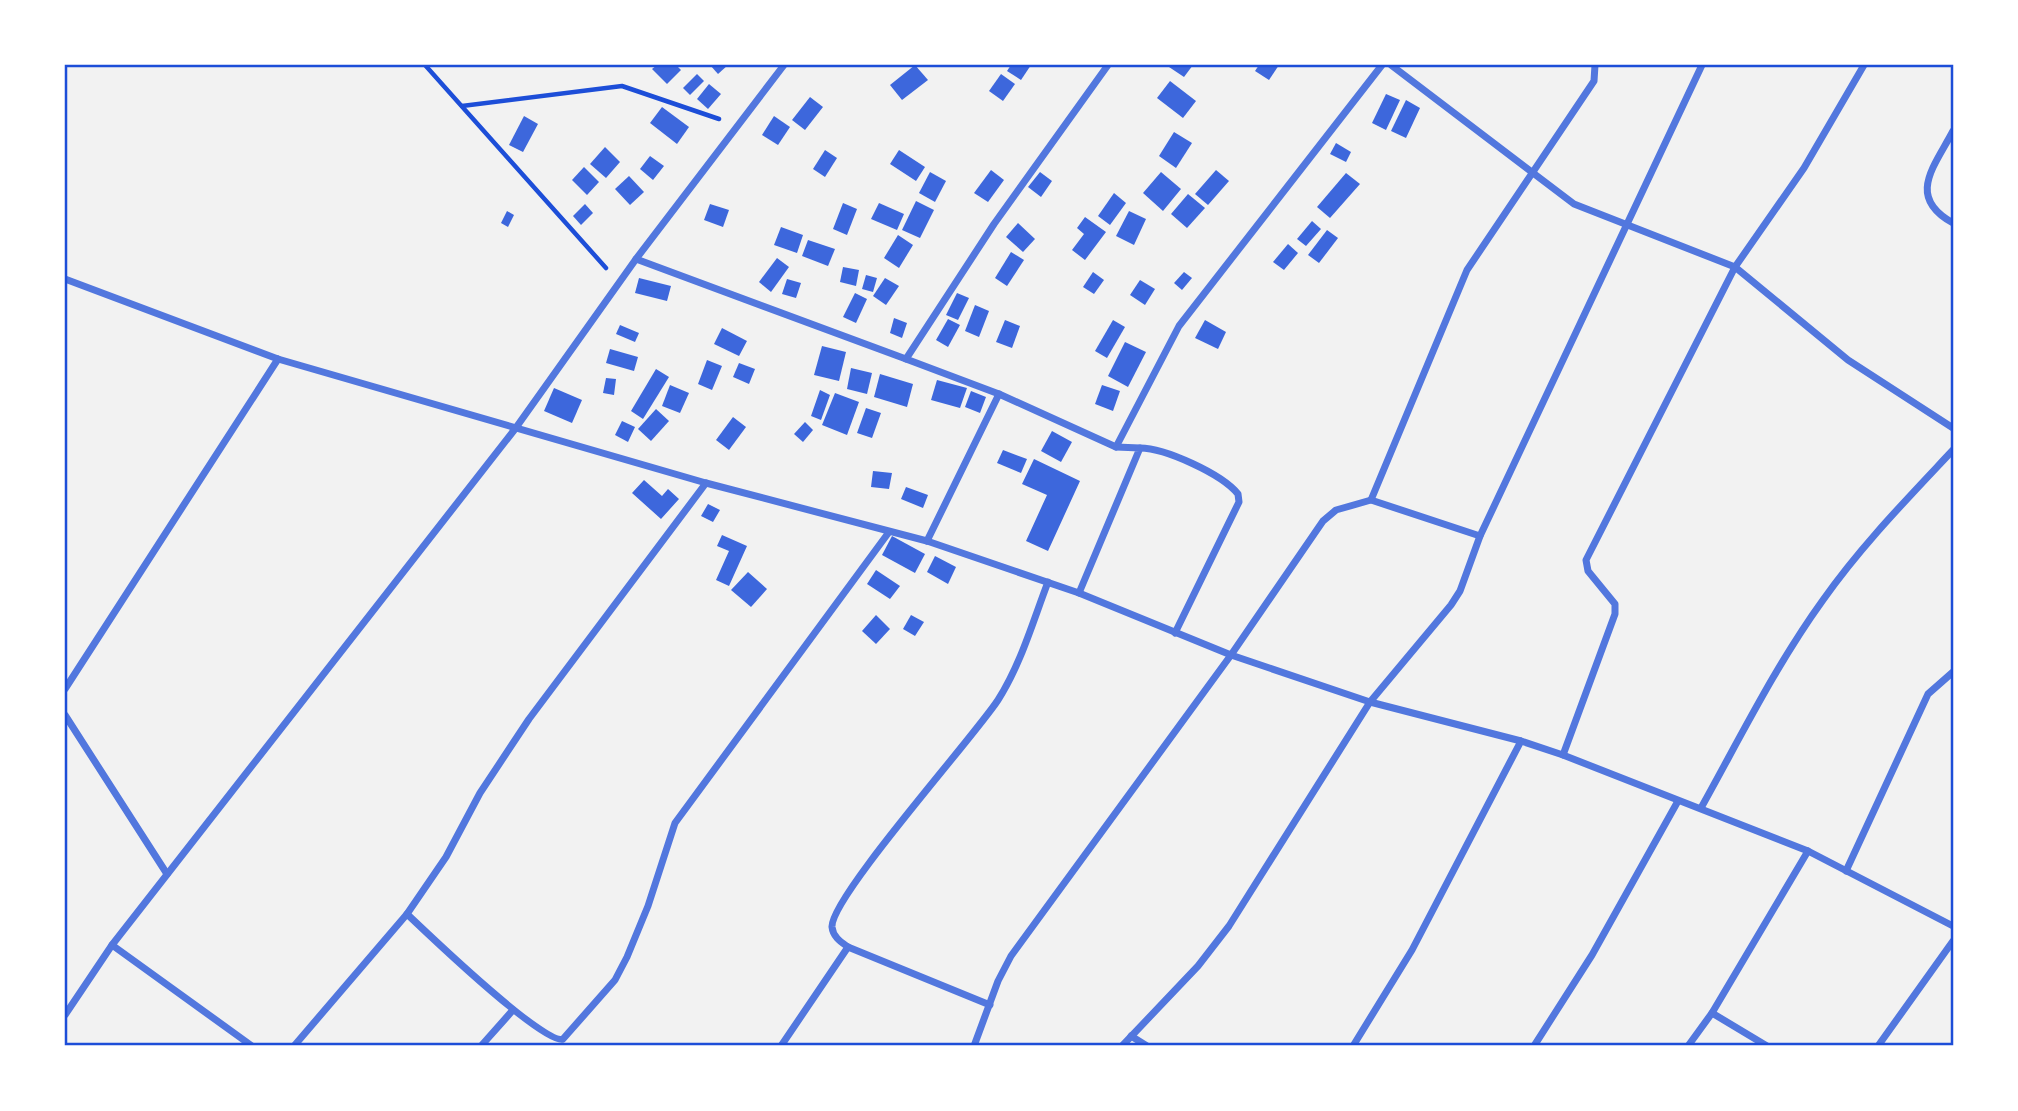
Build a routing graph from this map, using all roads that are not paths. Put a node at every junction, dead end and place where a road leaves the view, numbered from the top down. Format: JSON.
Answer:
{"nodes":[{"id":1,"x":784,"y":65,"type":"edge"},
{"id":2,"x":1108,"y":65,"type":"edge"},
{"id":3,"x":1382,"y":65,"type":"edge"},
{"id":4,"x":1391,"y":65,"type":"edge"},
{"id":5,"x":1594,"y":65,"type":"edge"},
{"id":6,"x":1702,"y":65,"type":"edge"},
{"id":7,"x":1864,"y":65,"type":"edge"},
{"id":8,"x":1953,"y":131,"type":"edge"},
{"id":9,"x":1530,"y":173,"type":"junction"},
{"id":10,"x":1953,"y":223,"type":"edge"},
{"id":11,"x":1625,"y":226,"type":"junction"},
{"id":12,"x":636,"y":259,"type":"junction"},
{"id":13,"x":1735,"y":267,"type":"junction"},
{"id":14,"x":65,"y":279,"type":"edge"},
{"id":15,"x":278,"y":359,"type":"junction"},
{"id":16,"x":906,"y":359,"type":"junction"},
{"id":17,"x":999,"y":394,"type":"junction"},
{"id":18,"x":1953,"y":428,"type":"edge"},
{"id":19,"x":515,"y":429,"type":"junction"},
{"id":20,"x":1116,"y":447,"type":"junction"},
{"id":21,"x":1140,"y":447,"type":"junction"},
{"id":22,"x":1953,"y":450,"type":"edge"},
{"id":23,"x":706,"y":484,"type":"junction"},
{"id":24,"x":1371,"y":500,"type":"junction"},
{"id":25,"x":889,"y":532,"type":"junction"},
{"id":26,"x":1480,"y":536,"type":"junction"},
{"id":27,"x":927,"y":541,"type":"junction"},
{"id":28,"x":1048,"y":582,"type":"junction"},
{"id":29,"x":1079,"y":593,"type":"junction"},
{"id":30,"x":1175,"y":633,"type":"junction"},
{"id":31,"x":1231,"y":655,"type":"junction"},
{"id":32,"x":1953,"y":672,"type":"edge"},
{"id":33,"x":65,"y":689,"type":"edge"},
{"id":34,"x":1370,"y":702,"type":"junction"},
{"id":35,"x":65,"y":715,"type":"edge"},
{"id":36,"x":1521,"y":741,"type":"junction"},
{"id":37,"x":1563,"y":755,"type":"junction"},
{"id":38,"x":1678,"y":801,"type":"junction"},
{"id":39,"x":1701,"y":808,"type":"junction"},
{"id":40,"x":1808,"y":851,"type":"junction"},
{"id":41,"x":1846,"y":871,"type":"junction"},
{"id":42,"x":167,"y":874,"type":"junction"},
{"id":43,"x":407,"y":914,"type":"junction"},
{"id":44,"x":1953,"y":926,"type":"edge"},
{"id":45,"x":1953,"y":941,"type":"edge"},
{"id":46,"x":112,"y":945,"type":"junction"},
{"id":47,"x":848,"y":947,"type":"junction"},
{"id":48,"x":990,"y":1004,"type":"junction"},
{"id":49,"x":513,"y":1010,"type":"junction"},
{"id":50,"x":1712,"y":1013,"type":"junction"},
{"id":51,"x":65,"y":1015,"type":"edge"},
{"id":52,"x":1131,"y":1036,"type":"junction"},
{"id":53,"x":252,"y":1046,"type":"edge"},
{"id":54,"x":294,"y":1046,"type":"edge"},
{"id":55,"x":481,"y":1046,"type":"edge"},
{"id":56,"x":781,"y":1046,"type":"edge"},
{"id":57,"x":974,"y":1046,"type":"edge"},
{"id":58,"x":1122,"y":1046,"type":"edge"},
{"id":59,"x":1147,"y":1046,"type":"edge"},
{"id":60,"x":1353,"y":1046,"type":"edge"},
{"id":61,"x":1534,"y":1046,"type":"edge"},
{"id":62,"x":1688,"y":1046,"type":"edge"},
{"id":63,"x":1767,"y":1046,"type":"edge"},
{"id":64,"x":1878,"y":1046,"type":"edge"}],
"edges":[{"from":1,"to":12,"type":"street"},
{"from":2,"to":16,"type":"street"},
{"from":3,"to":20,"type":"street"},
{"from":4,"to":9,"type":"street"},
{"from":5,"to":9,"type":"street"},
{"from":6,"to":11,"type":"street"},
{"from":7,"to":13,"type":"street"},
{"from":8,"to":10,"type":"street"},
{"from":9,"to":11,"type":"street"},
{"from":9,"to":24,"type":"street"},
{"from":11,"to":13,"type":"street"},
{"from":11,"to":26,"type":"street"},
{"from":12,"to":16,"type":"street"},
{"from":12,"to":19,"type":"street"},
{"from":13,"to":18,"type":"street"},
{"from":13,"to":37,"type":"street"},
{"from":14,"to":15,"type":"street"},
{"from":15,"to":19,"type":"street"},
{"from":15,"to":33,"type":"street"},
{"from":16,"to":17,"type":"street"},
{"from":17,"to":20,"type":"street"},
{"from":17,"to":27,"type":"street"},
{"from":19,"to":23,"type":"street"},
{"from":19,"to":42,"type":"street"},
{"from":20,"to":21,"type":"street"},
{"from":21,"to":29,"type":"street"},
{"from":21,"to":30,"type":"street"},
{"from":22,"to":39,"type":"street"},
{"from":23,"to":25,"type":"street"},
{"from":23,"to":43,"type":"street"},
{"from":24,"to":26,"type":"street"},
{"from":24,"to":31,"type":"street"},
{"from":25,"to":27,"type":"street"},
{"from":25,"to":49,"type":"street"},
{"from":26,"to":34,"type":"street"},
{"from":27,"to":28,"type":"street"},
{"from":28,"to":29,"type":"street"},
{"from":28,"to":47,"type":"street"},
{"from":29,"to":30,"type":"street"},
{"from":30,"to":31,"type":"street"},
{"from":31,"to":34,"type":"street"},
{"from":31,"to":48,"type":"street"},
{"from":32,"to":41,"type":"street"},
{"from":34,"to":36,"type":"street"},
{"from":34,"to":52,"type":"street"},
{"from":35,"to":42,"type":"street"},
{"from":36,"to":37,"type":"street"},
{"from":36,"to":60,"type":"street"},
{"from":37,"to":38,"type":"street"},
{"from":38,"to":39,"type":"street"},
{"from":38,"to":61,"type":"street"},
{"from":39,"to":40,"type":"street"},
{"from":40,"to":41,"type":"street"},
{"from":40,"to":50,"type":"street"},
{"from":41,"to":44,"type":"street"},
{"from":42,"to":46,"type":"street"},
{"from":43,"to":49,"type":"street"},
{"from":43,"to":54,"type":"street"},
{"from":45,"to":64,"type":"street"},
{"from":46,"to":51,"type":"street"},
{"from":46,"to":53,"type":"street"},
{"from":47,"to":48,"type":"street"},
{"from":47,"to":56,"type":"street"},
{"from":48,"to":57,"type":"street"},
{"from":49,"to":55,"type":"street"},
{"from":50,"to":62,"type":"street"},
{"from":50,"to":63,"type":"street"},
{"from":52,"to":58,"type":"street"},
{"from":52,"to":59,"type":"street"}]}
